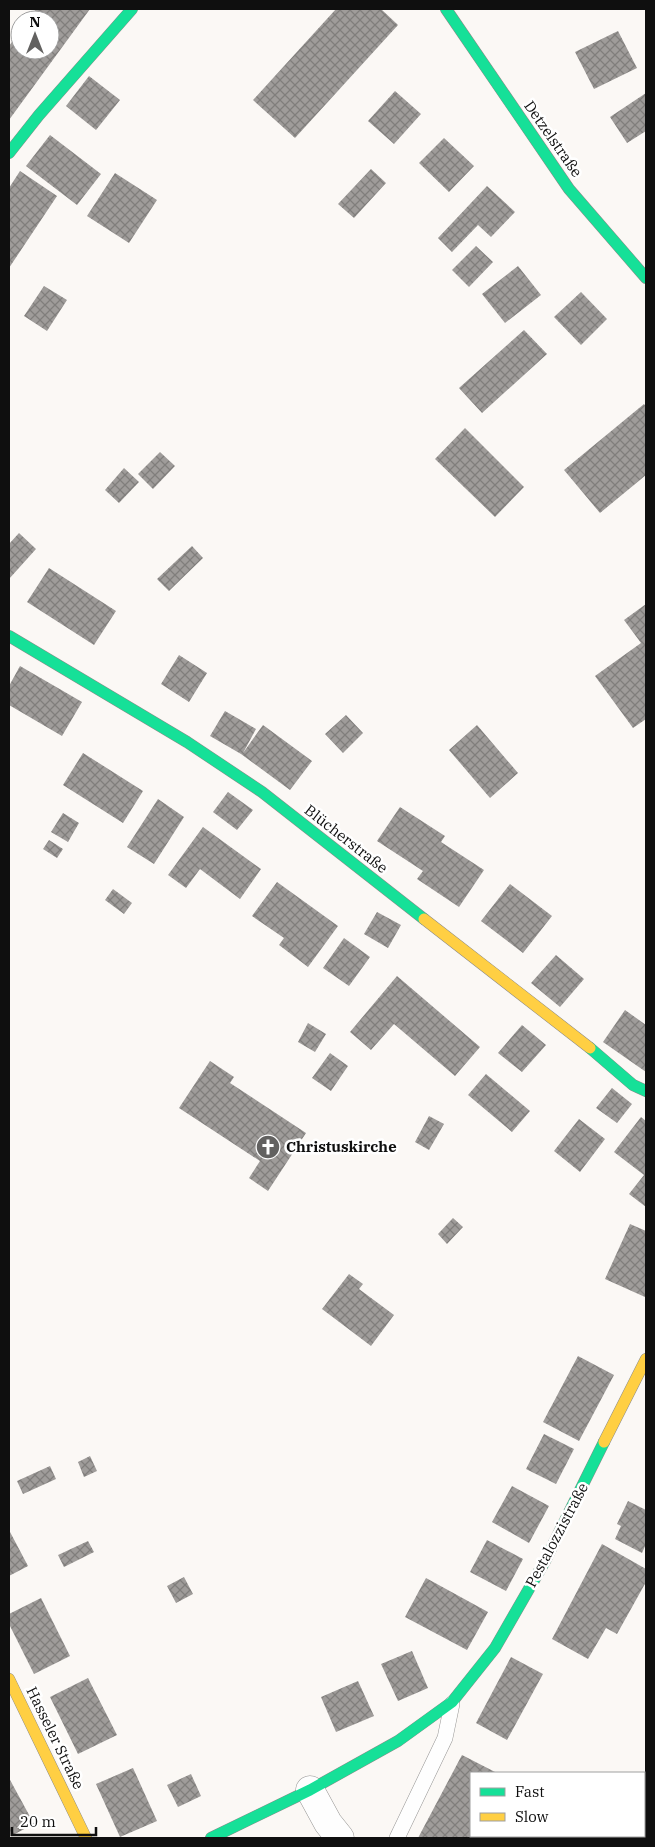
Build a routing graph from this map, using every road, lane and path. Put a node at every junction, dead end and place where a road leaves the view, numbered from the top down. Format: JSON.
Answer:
{"nodes":[{"id":1,"x":132,"y":9,"type":"edge"},
{"id":2,"x":446,"y":9,"type":"edge"},
{"id":3,"x":9,"y":153,"type":"edge"},
{"id":4,"x":646,"y":278,"type":"edge"},
{"id":5,"x":9,"y":636,"type":"edge"},
{"id":6,"x":646,"y":1091,"type":"edge"},
{"id":7,"x":646,"y":1359,"type":"edge"},
{"id":8,"x":9,"y":1679,"type":"edge"},
{"id":9,"x":452,"y":1702,"type":"junction"},
{"id":10,"x":310,"y":1790,"type":"junction"},
{"id":11,"x":86,"y":1838,"type":"edge"},
{"id":12,"x":211,"y":1838,"type":"edge"},
{"id":13,"x":340,"y":1838,"type":"edge"},
{"id":14,"x":397,"y":1838,"type":"edge"}],
"edges":[{"from":1,"to":3,"type":"street"},
{"from":2,"to":4,"type":"street","name":"Detzelstraße"},
{"from":5,"to":6,"type":"street","name":"Blücherstraße"},
{"from":7,"to":9,"type":"street","name":"Pestalozzistraße"},
{"from":8,"to":11,"type":"street","name":"Hasseler Straße"},
{"from":9,"to":10,"type":"street","name":"Pestalozzistraße"},
{"from":9,"to":14,"type":"lane","name":"Pestalozzistraße"},
{"from":10,"to":12,"type":"street","name":"Pestalozzistraße"},
{"from":10,"to":13,"type":"street"}]}
